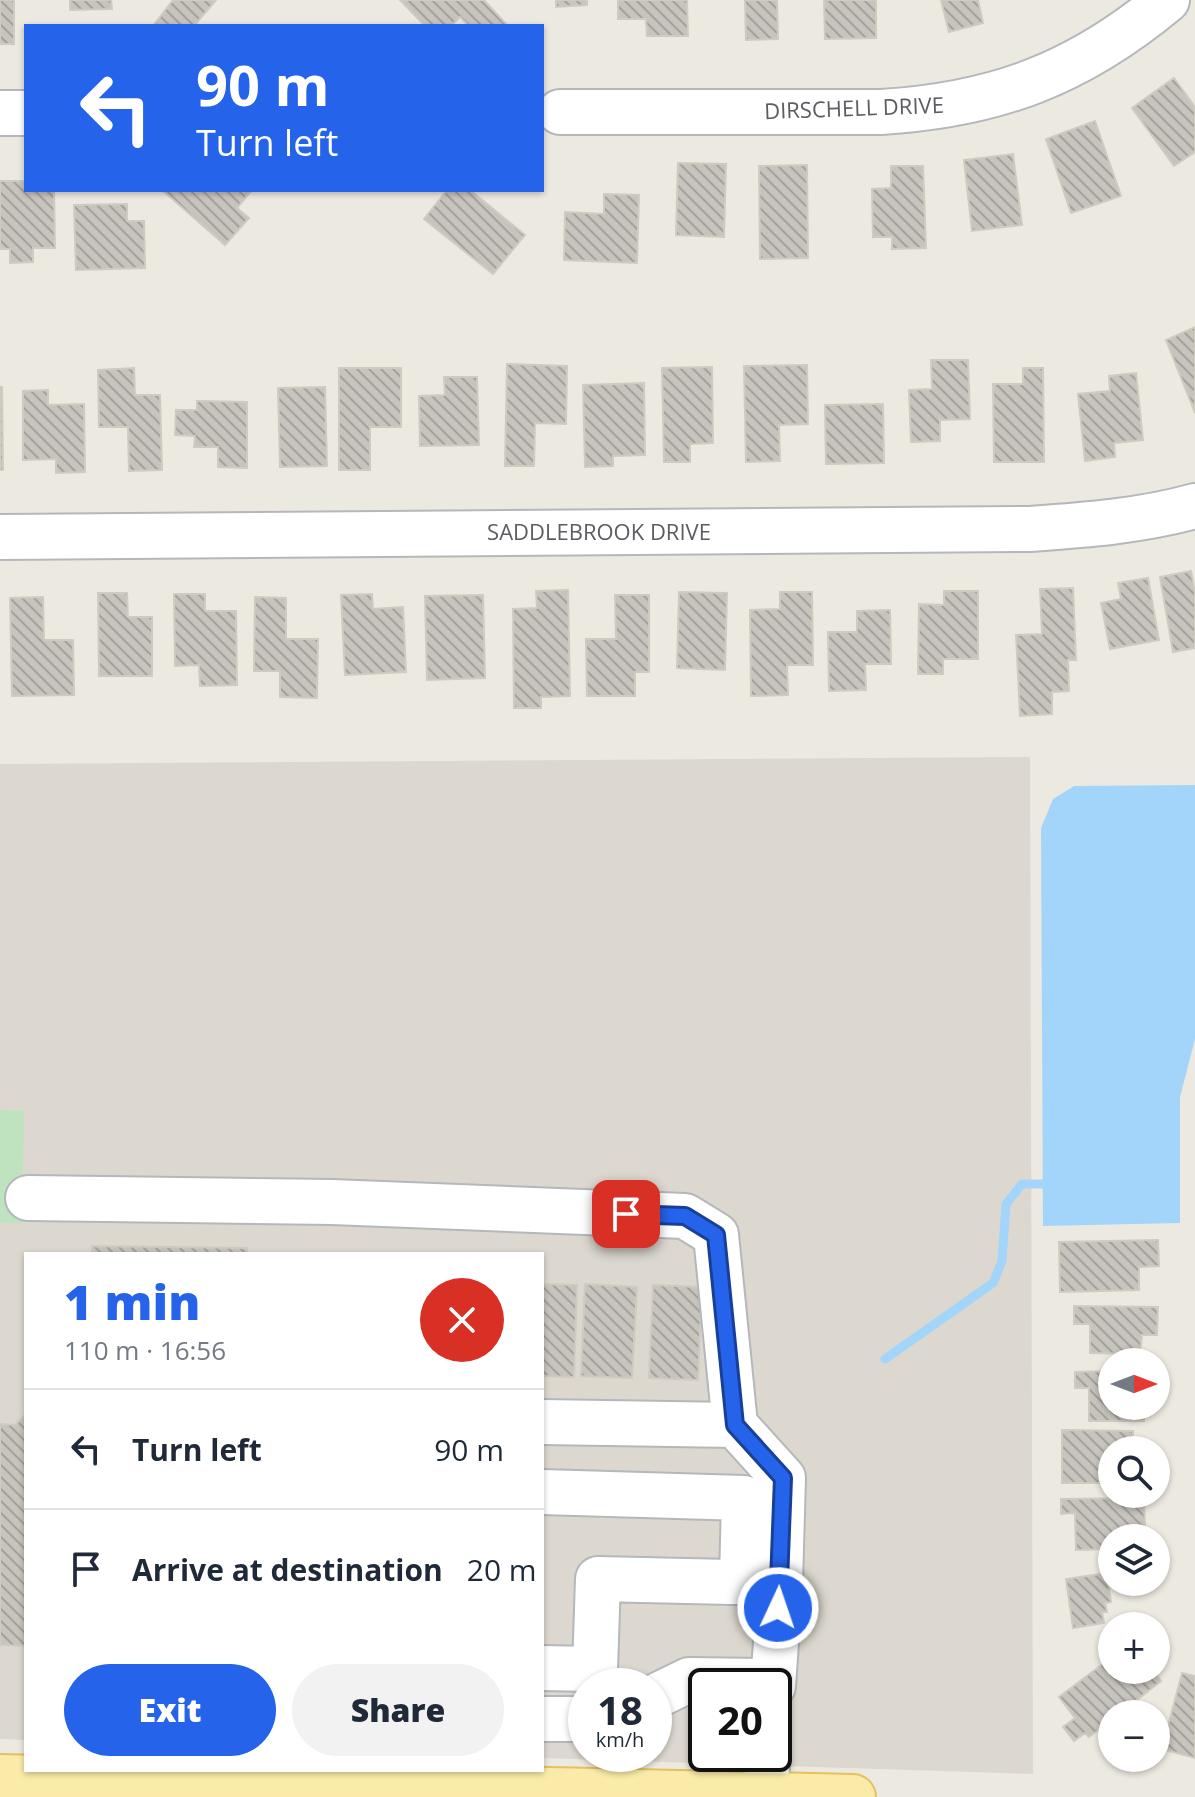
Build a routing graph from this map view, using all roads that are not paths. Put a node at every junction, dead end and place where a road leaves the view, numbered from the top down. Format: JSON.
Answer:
{"nodes":[{"id":1,"x":1167,"y":0,"type":"edge"},
{"id":2,"x":560,"y":112,"type":"dead end"},
{"id":3,"x":0,"y":113,"type":"edge"},
{"id":4,"x":24,"y":113,"type":"edge"},
{"id":5,"x":1195,"y":506,"type":"edge"},
{"id":6,"x":0,"y":537,"type":"edge"},
{"id":7,"x":28,"y":1198,"type":"dead end"},
{"id":8,"x":544,"y":1422,"type":"edge"},
{"id":9,"x":735,"y":1425,"type":"junction"},
{"id":10,"x":544,"y":1492,"type":"edge"},
{"id":11,"x":761,"y":1583,"type":"junction"},
{"id":12,"x":544,"y":1668,"type":"edge"},
{"id":13,"x":771,"y":1668,"type":"edge"},
{"id":14,"x":544,"y":1719,"type":"edge"},
{"id":15,"x":568,"y":1719,"type":"edge"},
{"id":16,"x":766,"y":1782,"type":"edge"},
{"id":17,"x":14,"y":1784,"type":"edge"},
{"id":18,"x":853,"y":1797,"type":"edge"}],
"edges":[{"from":1,"to":2,"type":"street","name":"DIRSCHELL DRIVE"},
{"from":3,"to":4,"type":"street"},
{"from":5,"to":6,"type":"street","name":"SADDLEBROOK DRIVE"},
{"from":7,"to":9,"type":"street"},
{"from":8,"to":9,"type":"street"},
{"from":9,"to":11,"type":"street"},
{"from":10,"to":11,"type":"street"},
{"from":11,"to":12,"type":"street"},
{"from":11,"to":13,"type":"street"},
{"from":14,"to":15,"type":"street"},
{"from":16,"to":17,"type":"main road"},
{"from":16,"to":18,"type":"main road"}]}
